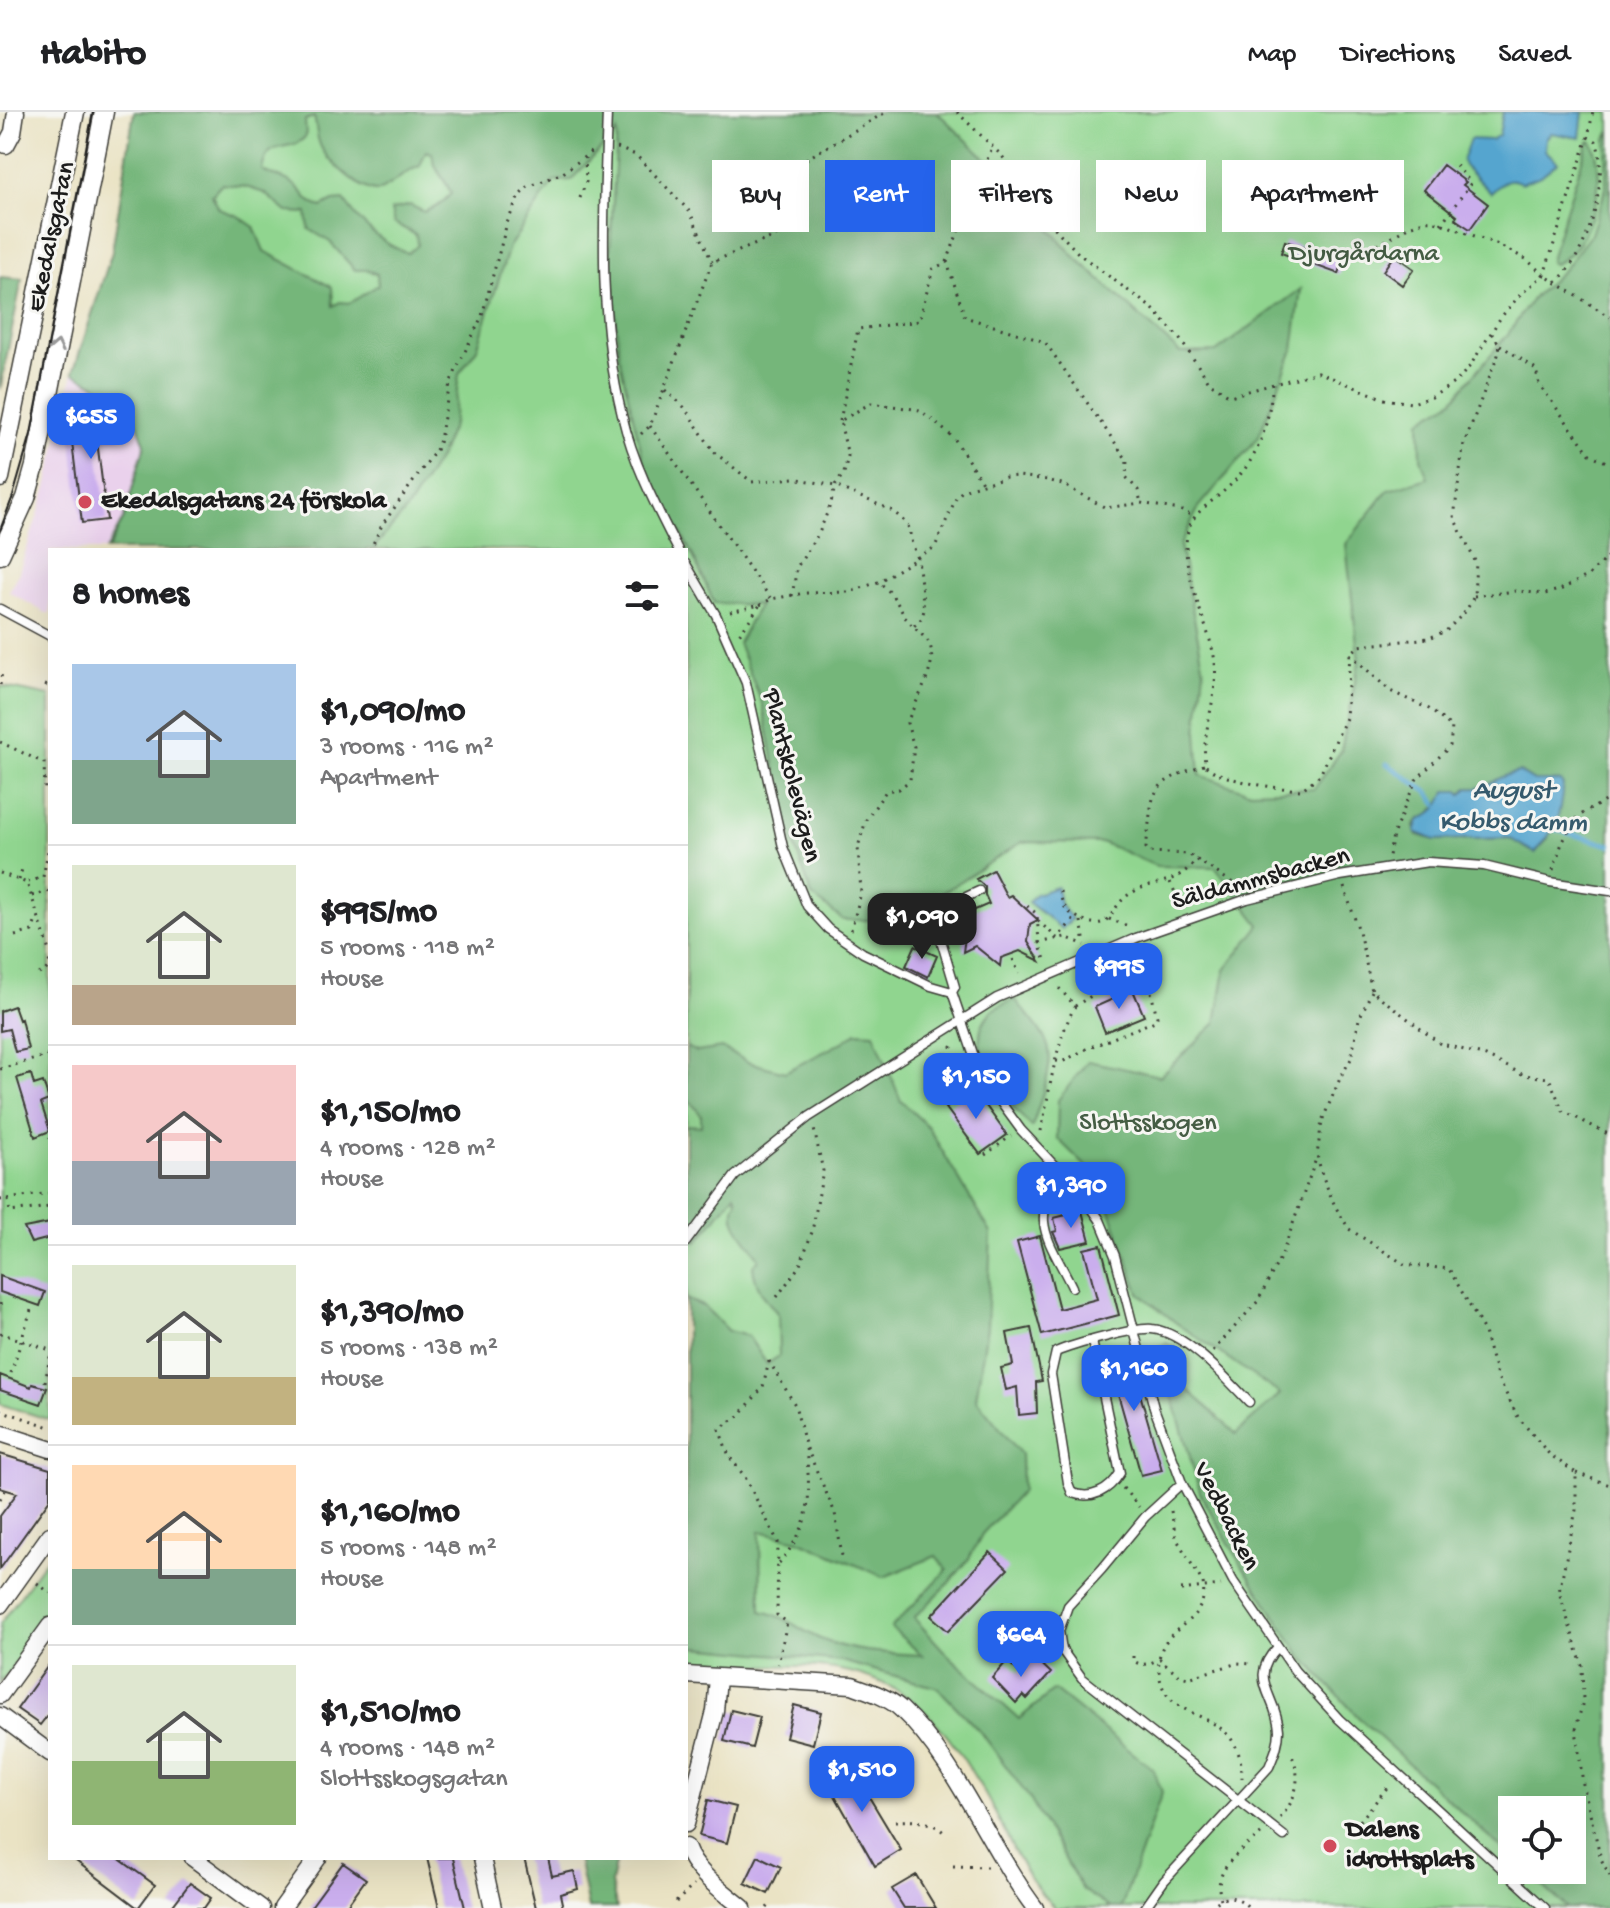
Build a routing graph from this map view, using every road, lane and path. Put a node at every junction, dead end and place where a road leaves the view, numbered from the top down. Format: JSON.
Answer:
{"nodes":[{"id":1,"x":16,"y":112,"type":"edge"},
{"id":2,"x":75,"y":112,"type":"edge"},
{"id":3,"x":104,"y":112,"type":"edge"},
{"id":4,"x":607,"y":112,"type":"edge"},
{"id":5,"x":886,"y":112,"type":"edge"},
{"id":6,"x":957,"y":112,"type":"edge"},
{"id":7,"x":1594,"y":112,"type":"edge"},
{"id":8,"x":1588,"y":137,"type":"junction"},
{"id":9,"x":606,"y":144,"type":"junction"},
{"id":10,"x":6,"y":145,"type":"dead end"},
{"id":11,"x":993,"y":145,"type":"junction"},
{"id":12,"x":585,"y":158,"type":"junction"},
{"id":13,"x":1455,"y":164,"type":"dead end"},
{"id":14,"x":580,"y":198,"type":"dead end"},
{"id":15,"x":1441,"y":224,"type":"junction"},
{"id":16,"x":1346,"y":249,"type":"dead end"},
{"id":17,"x":712,"y":262,"type":"junction"},
{"id":18,"x":947,"y":262,"type":"junction"},
{"id":19,"x":1544,"y":275,"type":"junction"},
{"id":20,"x":1556,"y":282,"type":"junction"},
{"id":21,"x":1610,"y":317,"type":"edge"},
{"id":22,"x":1492,"y":334,"type":"junction"},
{"id":23,"x":1500,"y":345,"type":"junction"},
{"id":24,"x":1273,"y":384,"type":"junction"},
{"id":25,"x":664,"y":390,"type":"junction"},
{"id":26,"x":840,"y":421,"type":"junction"},
{"id":27,"x":650,"y":426,"type":"junction"},
{"id":28,"x":631,"y":447,"type":"junction"},
{"id":29,"x":1610,"y":464,"type":"edge"},
{"id":30,"x":0,"y":478,"type":"edge"},
{"id":31,"x":984,"y":485,"type":"junction"},
{"id":32,"x":835,"y":486,"type":"junction"},
{"id":33,"x":1141,"y":503,"type":"junction"},
{"id":34,"x":1195,"y":517,"type":"junction"},
{"id":35,"x":371,"y":548,"type":"edge"},
{"id":36,"x":677,"y":548,"type":"edge"},
{"id":37,"x":1610,"y":554,"type":"edge"},
{"id":38,"x":0,"y":555,"type":"edge"},
{"id":39,"x":918,"y":559,"type":"junction"},
{"id":40,"x":688,"y":567,"type":"edge"},
{"id":41,"x":878,"y":582,"type":"junction"},
{"id":42,"x":792,"y":596,"type":"junction"},
{"id":43,"x":1474,"y":596,"type":"junction"},
{"id":44,"x":771,"y":599,"type":"junction"},
{"id":45,"x":760,"y":605,"type":"junction"},
{"id":46,"x":0,"y":609,"type":"edge"},
{"id":47,"x":716,"y":615,"type":"junction"},
{"id":48,"x":913,"y":627,"type":"junction"},
{"id":49,"x":48,"y":635,"type":"edge"},
{"id":50,"x":731,"y":646,"type":"junction"},
{"id":51,"x":1350,"y":654,"type":"junction"},
{"id":52,"x":2,"y":672,"type":"edge"},
{"id":53,"x":0,"y":685,"type":"edge"},
{"id":54,"x":0,"y":742,"type":"edge"},
{"id":55,"x":1205,"y":765,"type":"junction"},
{"id":56,"x":45,"y":791,"type":"dead end"},
{"id":57,"x":1610,"y":798,"type":"edge"},
{"id":58,"x":48,"y":851,"type":"edge"},
{"id":59,"x":1197,"y":859,"type":"junction"},
{"id":60,"x":1387,"y":868,"type":"junction"},
{"id":61,"x":22,"y":869,"type":"dead end"},
{"id":62,"x":0,"y":873,"type":"edge"},
{"id":63,"x":1340,"y":876,"type":"junction"},
{"id":64,"x":19,"y":880,"type":"junction"},
{"id":65,"x":1170,"y":882,"type":"junction"},
{"id":66,"x":1550,"y":882,"type":"junction"},
{"id":67,"x":27,"y":883,"type":"junction"},
{"id":68,"x":979,"y":891,"type":"dead end"},
{"id":69,"x":1060,"y":891,"type":"dead end"},
{"id":70,"x":1610,"y":891,"type":"edge"},
{"id":71,"x":48,"y":892,"type":"edge"},
{"id":72,"x":32,"y":896,"type":"junction"},
{"id":73,"x":1247,"y":899,"type":"junction"},
{"id":74,"x":1027,"y":906,"type":"dead end"},
{"id":75,"x":856,"y":915,"type":"dead end"},
{"id":76,"x":1076,"y":917,"type":"junction"},
{"id":77,"x":1109,"y":919,"type":"junction"},
{"id":78,"x":40,"y":920,"type":"junction"},
{"id":79,"x":1037,"y":920,"type":"junction"},
{"id":80,"x":1184,"y":920,"type":"junction"},
{"id":81,"x":1151,"y":932,"type":"junction"},
{"id":82,"x":15,"y":936,"type":"dead end"},
{"id":83,"x":1057,"y":938,"type":"junction"},
{"id":84,"x":1136,"y":938,"type":"junction"},
{"id":85,"x":48,"y":940,"type":"edge"},
{"id":86,"x":1039,"y":943,"type":"junction"},
{"id":87,"x":1013,"y":959,"type":"dead end"},
{"id":88,"x":48,"y":965,"type":"edge"},
{"id":89,"x":39,"y":974,"type":"dead end"},
{"id":90,"x":1050,"y":974,"type":"junction"},
{"id":91,"x":1147,"y":975,"type":"junction"},
{"id":92,"x":1023,"y":985,"type":"junction"},
{"id":93,"x":1372,"y":991,"type":"junction"},
{"id":94,"x":952,"y":992,"type":"junction"},
{"id":95,"x":1075,"y":1006,"type":"junction"},
{"id":96,"x":961,"y":1018,"type":"junction"},
{"id":97,"x":48,"y":1056,"type":"edge"},
{"id":98,"x":951,"y":1057,"type":"joint"},
{"id":99,"x":1056,"y":1061,"type":"junction"},
{"id":100,"x":0,"y":1069,"type":"edge"},
{"id":101,"x":809,"y":1117,"type":"junction"},
{"id":102,"x":1020,"y":1129,"type":"junction"},
{"id":103,"x":1610,"y":1135,"type":"edge"},
{"id":104,"x":1037,"y":1147,"type":"junction"},
{"id":105,"x":985,"y":1155,"type":"dead end"},
{"id":106,"x":1317,"y":1155,"type":"junction"},
{"id":107,"x":1064,"y":1176,"type":"junction"},
{"id":108,"x":48,"y":1193,"type":"edge"},
{"id":109,"x":0,"y":1200,"type":"edge"},
{"id":110,"x":8,"y":1200,"type":"junction"},
{"id":111,"x":48,"y":1207,"type":"edge"},
{"id":112,"x":688,"y":1239,"type":"edge"},
{"id":113,"x":1072,"y":1287,"type":"dead end"},
{"id":114,"x":777,"y":1297,"type":"dead end"},
{"id":115,"x":31,"y":1310,"type":"dead end"},
{"id":116,"x":1136,"y":1331,"type":"junction"},
{"id":117,"x":0,"y":1333,"type":"edge"},
{"id":118,"x":22,"y":1340,"type":"junction"},
{"id":119,"x":1092,"y":1341,"type":"junction"},
{"id":120,"x":48,"y":1349,"type":"edge"},
{"id":121,"x":1206,"y":1360,"type":"junction"},
{"id":122,"x":48,"y":1367,"type":"edge"},
{"id":123,"x":11,"y":1373,"type":"dead end"},
{"id":124,"x":45,"y":1382,"type":"dead end"},
{"id":125,"x":1249,"y":1402,"type":"dead end"},
{"id":126,"x":0,"y":1410,"type":"edge"},
{"id":127,"x":48,"y":1426,"type":"edge"},
{"id":128,"x":0,"y":1433,"type":"edge"},
{"id":129,"x":805,"y":1444,"type":"junction"},
{"id":130,"x":48,"y":1448,"type":"edge"},
{"id":131,"x":1576,"y":1473,"type":"junction"},
{"id":132,"x":1116,"y":1480,"type":"junction"},
{"id":133,"x":1182,"y":1483,"type":"junction"},
{"id":134,"x":1610,"y":1485,"type":"edge"},
{"id":135,"x":3,"y":1491,"type":"edge"},
{"id":136,"x":1168,"y":1494,"type":"junction"},
{"id":137,"x":0,"y":1499,"type":"edge"},
{"id":138,"x":1146,"y":1516,"type":"junction"},
{"id":139,"x":48,"y":1538,"type":"edge"},
{"id":140,"x":842,"y":1556,"type":"dead end"},
{"id":141,"x":777,"y":1565,"type":"junction"},
{"id":142,"x":1234,"y":1583,"type":"junction"},
{"id":143,"x":1204,"y":1588,"type":"junction"},
{"id":144,"x":1181,"y":1590,"type":"dead end"},
{"id":145,"x":0,"y":1605,"type":"edge"},
{"id":146,"x":48,"y":1629,"type":"edge"},
{"id":147,"x":1278,"y":1647,"type":"junction"},
{"id":148,"x":1133,"y":1656,"type":"dead end"},
{"id":149,"x":1160,"y":1659,"type":"junction"},
{"id":150,"x":1263,"y":1668,"type":"junction"},
{"id":151,"x":688,"y":1675,"type":"edge"},
{"id":152,"x":718,"y":1678,"type":"junction"},
{"id":153,"x":775,"y":1679,"type":"junction"},
{"id":154,"x":0,"y":1695,"type":"edge"},
{"id":155,"x":0,"y":1716,"type":"edge"},
{"id":156,"x":48,"y":1752,"type":"edge"},
{"id":157,"x":1399,"y":1773,"type":"junction"},
{"id":158,"x":1235,"y":1797,"type":"junction"},
{"id":159,"x":688,"y":1816,"type":"edge"},
{"id":160,"x":895,"y":1821,"type":"dead end"},
{"id":161,"x":1355,"y":1827,"type":"dead end"},
{"id":162,"x":945,"y":1834,"type":"dead end"},
{"id":163,"x":1284,"y":1836,"type":"dead end"},
{"id":164,"x":688,"y":1851,"type":"edge"},
{"id":165,"x":196,"y":1860,"type":"edge"},
{"id":166,"x":317,"y":1860,"type":"edge"},
{"id":167,"x":482,"y":1860,"type":"edge"},
{"id":168,"x":1005,"y":1862,"type":"junction"},
{"id":169,"x":953,"y":1866,"type":"dead end"},
{"id":170,"x":705,"y":1875,"type":"junction"},
{"id":171,"x":1610,"y":1876,"type":"edge"},
{"id":172,"x":676,"y":1902,"type":"dead end"},
{"id":173,"x":771,"y":1903,"type":"dead end"},
{"id":174,"x":261,"y":1908,"type":"edge"},
{"id":175,"x":282,"y":1908,"type":"edge"},
{"id":176,"x":493,"y":1908,"type":"edge"},
{"id":177,"x":743,"y":1908,"type":"edge"},
{"id":178,"x":767,"y":1908,"type":"edge"},
{"id":179,"x":1035,"y":1908,"type":"edge"},
{"id":180,"x":1145,"y":1908,"type":"edge"},
{"id":181,"x":1211,"y":1908,"type":"edge"},
{"id":182,"x":1249,"y":1908,"type":"edge"},
{"id":183,"x":1545,"y":1908,"type":"edge"}],
"edges":[{"from":1,"to":10,"type":"street"},
{"from":2,"to":30,"type":"street","name":"Ekedalsgatan"},
{"from":38,"to":3,"type":"street","name":"Ekedalsgatan","one_way":true},
{"from":4,"to":9,"type":"lane"},
{"from":5,"to":17,"type":"path"},
{"from":6,"to":11,"type":"path"},
{"from":7,"to":8,"type":"path"},
{"from":8,"to":19,"type":"path"},
{"from":8,"to":20,"type":"path"},
{"from":9,"to":12,"type":"path"},
{"from":9,"to":17,"type":"path"},
{"from":9,"to":28,"type":"lane"},
{"from":11,"to":18,"type":"path"},
{"from":11,"to":24,"type":"path"},
{"from":12,"to":14,"type":"path"},
{"from":12,"to":35,"type":"path"},
{"from":13,"to":15,"type":"path"},
{"from":15,"to":16,"type":"path"},
{"from":15,"to":19,"type":"path"},
{"from":17,"to":25,"type":"path"},
{"from":18,"to":26,"type":"path"},
{"from":18,"to":33,"type":"path"},
{"from":19,"to":20,"type":"path"},
{"from":19,"to":22,"type":"path"},
{"from":20,"to":21,"type":"path"},
{"from":22,"to":23,"type":"path"},
{"from":22,"to":24,"type":"path"},
{"from":23,"to":29,"type":"path"},
{"from":23,"to":43,"type":"path"},
{"from":24,"to":34,"type":"path"},
{"from":25,"to":27,"type":"path"},
{"from":25,"to":32,"type":"path"},
{"from":26,"to":31,"type":"path"},
{"from":26,"to":32,"type":"path"},
{"from":27,"to":28,"type":"path"},
{"from":27,"to":44,"type":"path"},
{"from":28,"to":36,"type":"lane"},
{"from":31,"to":33,"type":"path"},
{"from":31,"to":39,"type":"path"},
{"from":32,"to":39,"type":"path"},
{"from":32,"to":42,"type":"path"},
{"from":33,"to":34,"type":"path"},
{"from":34,"to":55,"type":"path"},
{"from":37,"to":43,"type":"path"},
{"from":39,"to":41,"type":"path"},
{"from":39,"to":48,"type":"path"},
{"from":40,"to":47,"type":"lane","name":"Plantskolevägen"},
{"from":41,"to":42,"type":"path"},
{"from":41,"to":48,"type":"path"},
{"from":42,"to":44,"type":"path"},
{"from":43,"to":51,"type":"path"},
{"from":44,"to":45,"type":"path"},
{"from":45,"to":47,"type":"path"},
{"from":45,"to":50,"type":"path"},
{"from":46,"to":49,"type":"lane"},
{"from":47,"to":50,"type":"lane","name":"Plantskolevägen"},
{"from":48,"to":75,"type":"path"},
{"from":50,"to":94,"type":"lane","name":"Plantskolevägen"},
{"from":51,"to":55,"type":"path"},
{"from":51,"to":60,"type":"path"},
{"from":52,"to":53,"type":"path"},
{"from":54,"to":56,"type":"path"},
{"from":55,"to":59,"type":"path"},
{"from":57,"to":66,"type":"path"},
{"from":58,"to":67,"type":"path"},
{"from":59,"to":65,"type":"path"},
{"from":59,"to":73,"type":"path"},
{"from":60,"to":63,"type":"lane","name":"Säldammsbacken"},
{"from":60,"to":66,"type":"lane","name":"Säldammsbacken"},
{"from":61,"to":64,"type":"path"},
{"from":62,"to":64,"type":"path"},
{"from":63,"to":73,"type":"lane","name":"Säldammsbacken"},
{"from":63,"to":93,"type":"path"},
{"from":64,"to":67,"type":"path"},
{"from":65,"to":77,"type":"path"},
{"from":65,"to":80,"type":"path"},
{"from":66,"to":70,"type":"lane","name":"Säldammsbacken"},
{"from":67,"to":72,"type":"path"},
{"from":68,"to":94,"type":"lane"},
{"from":69,"to":76,"type":"path"},
{"from":71,"to":72,"type":"path"},
{"from":72,"to":78,"type":"path"},
{"from":73,"to":80,"type":"lane","name":"Säldammsbacken"},
{"from":74,"to":79,"type":"path"},
{"from":76,"to":77,"type":"path"},
{"from":76,"to":83,"type":"path"},
{"from":76,"to":83,"type":"path"},
{"from":77,"to":84,"type":"path"},
{"from":78,"to":82,"type":"path"},
{"from":78,"to":85,"type":"path"},
{"from":79,"to":83,"type":"path"},
{"from":79,"to":86,"type":"path"},
{"from":80,"to":81,"type":"lane","name":"Säldammsbacken"},
{"from":81,"to":84,"type":"lane","name":"Säldammsbacken"},
{"from":81,"to":91,"type":"path"},
{"from":83,"to":86,"type":"path"},
{"from":84,"to":90,"type":"lane","name":"Säldammsbacken"},
{"from":86,"to":90,"type":"path"},
{"from":87,"to":92,"type":"path"},
{"from":88,"to":89,"type":"path"},
{"from":90,"to":92,"type":"lane","name":"Säldammsbacken"},
{"from":90,"to":95,"type":"path"},
{"from":91,"to":95,"type":"path"},
{"from":91,"to":99,"type":"path"},
{"from":92,"to":96,"type":"lane","name":"Säldammsbacken"},
{"from":93,"to":103,"type":"path"},
{"from":93,"to":106,"type":"path"},
{"from":94,"to":96,"type":"lane"},
{"from":95,"to":99,"type":"path"},
{"from":96,"to":101,"type":"lane","name":"Säldammsbacken"},
{"from":96,"to":102,"type":"lane","name":"Vedbacken"},
{"from":97,"to":100,"type":"path"},
{"from":98,"to":98,"type":"path"},
{"from":99,"to":104,"type":"path"},
{"from":101,"to":112,"type":"lane","name":"Säldammsbacken"},
{"from":101,"to":114,"type":"path"},
{"from":102,"to":104,"type":"lane","name":"Vedbacken"},
{"from":102,"to":105,"type":"path"},
{"from":104,"to":107,"type":"lane","name":"Vedbacken"},
{"from":106,"to":121,"type":"path"},
{"from":106,"to":131,"type":"path"},
{"from":107,"to":113,"type":"lane"},
{"from":107,"to":116,"type":"lane","name":"Vedbacken"},
{"from":108,"to":110,"type":"path"},
{"from":109,"to":110,"type":"path"},
{"from":110,"to":111,"type":"path"},
{"from":115,"to":118,"type":"path"},
{"from":116,"to":119,"type":"lane"},
{"from":116,"to":121,"type":"lane"},
{"from":116,"to":133,"type":"lane","name":"Vedbacken"},
{"from":117,"to":118,"type":"path"},
{"from":118,"to":120,"type":"path"},
{"from":118,"to":123,"type":"path"},
{"from":119,"to":132,"type":"lane"},
{"from":119,"to":132,"type":"lane"},
{"from":121,"to":125,"type":"lane"},
{"from":122,"to":124,"type":"path"},
{"from":126,"to":127,"type":"path"},
{"from":128,"to":130,"type":"street"},
{"from":129,"to":140,"type":"path"},
{"from":129,"to":141,"type":"path"},
{"from":129,"to":141,"type":"path"},
{"from":131,"to":134,"type":"path"},
{"from":131,"to":171,"type":"path"},
{"from":132,"to":138,"type":"path"},
{"from":133,"to":136,"type":"lane"},
{"from":133,"to":142,"type":"lane","name":"Vedbacken"},
{"from":135,"to":137,"type":"path"},
{"from":136,"to":138,"type":"lane"},
{"from":136,"to":143,"type":"path"},
{"from":138,"to":158,"type":"lane"},
{"from":139,"to":145,"type":"street"},
{"from":141,"to":153,"type":"path"},
{"from":142,"to":143,"type":"path"},
{"from":142,"to":147,"type":"lane","name":"Vedbacken"},
{"from":143,"to":144,"type":"path"},
{"from":143,"to":149,"type":"path"},
{"from":146,"to":154,"type":"street"},
{"from":147,"to":150,"type":"lane"},
{"from":147,"to":157,"type":"lane","name":"Vedbacken"},
{"from":148,"to":149,"type":"path"},
{"from":149,"to":150,"type":"path"},
{"from":149,"to":158,"type":"path"},
{"from":150,"to":158,"type":"lane"},
{"from":151,"to":152,"type":"street"},
{"from":152,"to":153,"type":"street"},
{"from":152,"to":159,"type":"street"},
{"from":153,"to":168,"type":"street"},
{"from":155,"to":156,"type":"street"},
{"from":157,"to":161,"type":"path"},
{"from":157,"to":183,"type":"lane","name":"Vedbacken"},
{"from":158,"to":163,"type":"lane"},
{"from":158,"to":180,"type":"lane"},
{"from":160,"to":162,"type":"path"},
{"from":164,"to":170,"type":"street"},
{"from":165,"to":174,"type":"street"},
{"from":166,"to":175,"type":"street"},
{"from":167,"to":176,"type":"street"},
{"from":168,"to":169,"type":"path"},
{"from":168,"to":179,"type":"street"},
{"from":170,"to":172,"type":"path"},
{"from":170,"to":177,"type":"street"},
{"from":173,"to":178,"type":"path"},
{"from":181,"to":182,"type":"path"}]}
